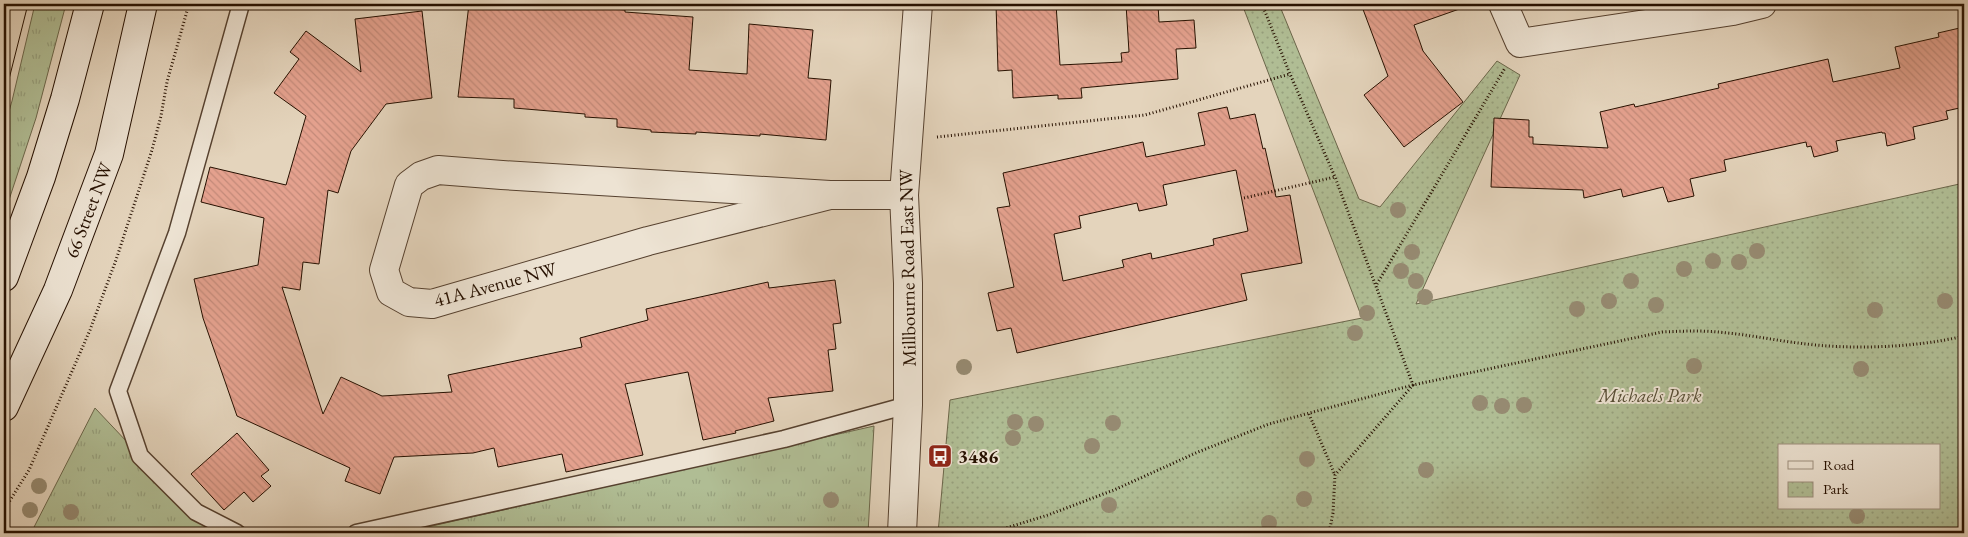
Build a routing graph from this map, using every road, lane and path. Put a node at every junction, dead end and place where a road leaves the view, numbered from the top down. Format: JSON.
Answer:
{"nodes":[{"id":1,"x":90,"y":4,"type":"edge"},
{"id":2,"x":143,"y":4,"type":"edge"},
{"id":3,"x":189,"y":4,"type":"edge"},
{"id":4,"x":240,"y":4,"type":"edge"},
{"id":5,"x":916,"y":4,"type":"edge"},
{"id":6,"x":1262,"y":4,"type":"edge"},
{"id":7,"x":1504,"y":4,"type":"edge"},
{"id":8,"x":1762,"y":4,"type":"edge"},
{"id":9,"x":1732,"y":8,"type":"edge"},
{"id":10,"x":1520,"y":43,"type":"junction"},
{"id":11,"x":1290,"y":74,"type":"junction"},
{"id":12,"x":907,"y":141,"type":"junction"},
{"id":13,"x":1335,"y":177,"type":"junction"},
{"id":14,"x":830,"y":195,"type":"junction"},
{"id":15,"x":904,"y":195,"type":"junction"},
{"id":16,"x":1244,"y":198,"type":"dead end"},
{"id":17,"x":4,"y":277,"type":"edge"},
{"id":18,"x":1377,"y":284,"type":"junction"},
{"id":19,"x":1964,"y":336,"type":"edge"},
{"id":20,"x":1413,"y":385,"type":"junction"},
{"id":21,"x":908,"y":405,"type":"junction"},
{"id":22,"x":4,"y":407,"type":"edge"},
{"id":23,"x":1310,"y":414,"type":"junction"},
{"id":24,"x":1335,"y":475,"type":"junction"},
{"id":25,"x":4,"y":510,"type":"edge"},
{"id":26,"x":237,"y":533,"type":"edge"},
{"id":27,"x":356,"y":533,"type":"edge"},
{"id":28,"x":902,"y":533,"type":"edge"},
{"id":29,"x":990,"y":533,"type":"edge"},
{"id":30,"x":1329,"y":533,"type":"edge"}],
"edges":[{"from":1,"to":17,"type":"street"},
{"from":2,"to":22,"type":"street","name":"66 Street NW"},
{"from":3,"to":25,"type":"path"},
{"from":4,"to":26,"type":"lane"},
{"from":5,"to":12,"type":"street","name":"Millbourne Road East NW"},
{"from":6,"to":11,"type":"path"},
{"from":7,"to":10,"type":"street"},
{"from":8,"to":9,"type":"street"},
{"from":9,"to":10,"type":"street"},
{"from":10,"to":18,"type":"path"},
{"from":11,"to":12,"type":"path"},
{"from":11,"to":13,"type":"path"},
{"from":12,"to":15,"type":"street","name":"Millbourne Road East NW"},
{"from":13,"to":16,"type":"path"},
{"from":13,"to":18,"type":"path"},
{"from":14,"to":14,"type":"street","name":"41A Avenue NW"},
{"from":14,"to":15,"type":"street","name":"41A Avenue NW"},
{"from":15,"to":21,"type":"street","name":"Millbourne Road East NW"},
{"from":18,"to":20,"type":"path"},
{"from":19,"to":20,"type":"path"},
{"from":20,"to":23,"type":"path"},
{"from":20,"to":24,"type":"path"},
{"from":21,"to":27,"type":"lane"},
{"from":21,"to":28,"type":"street","name":"Millbourne Road East NW"},
{"from":23,"to":24,"type":"path"},
{"from":23,"to":29,"type":"path"},
{"from":24,"to":30,"type":"path"}]}
